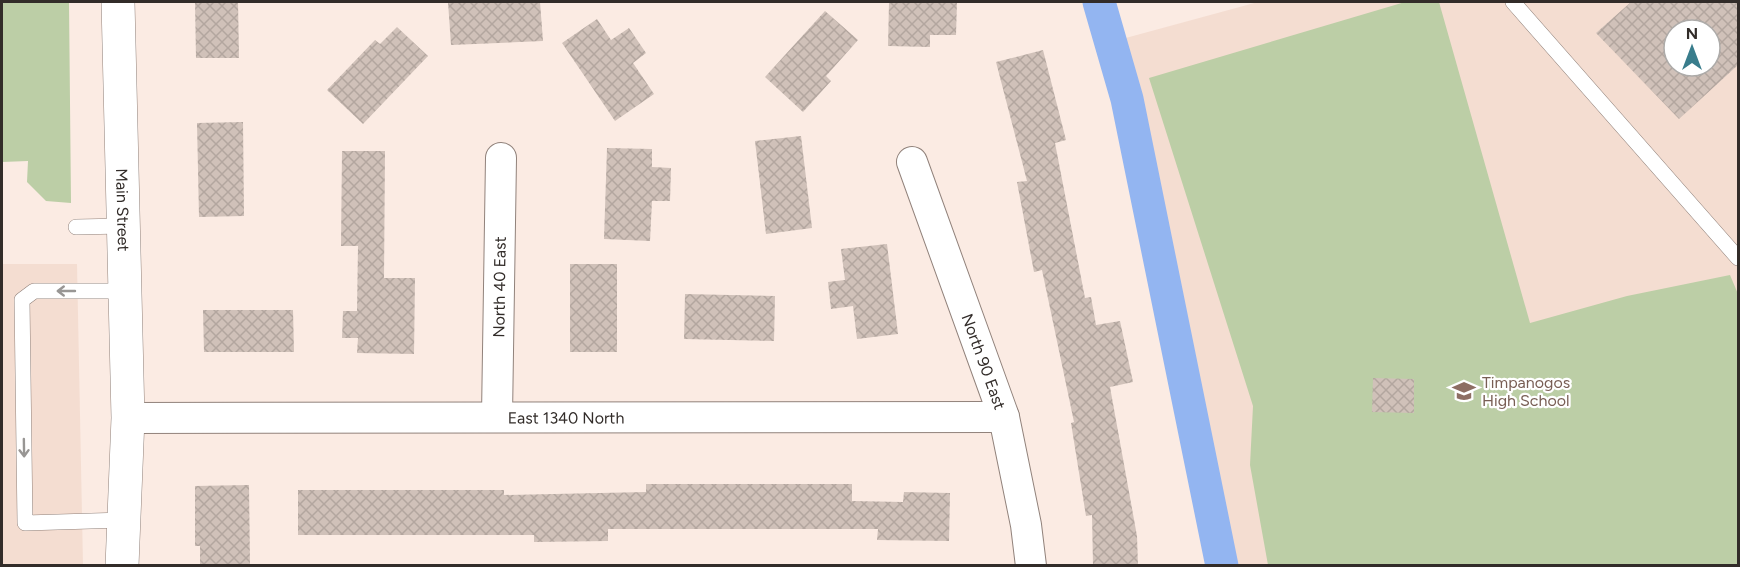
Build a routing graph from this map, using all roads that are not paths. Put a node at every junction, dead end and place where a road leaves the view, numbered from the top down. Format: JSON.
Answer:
{"nodes":[{"id":1,"x":118,"y":2,"type":"edge"},
{"id":2,"x":1514,"y":2,"type":"edge"},
{"id":3,"x":501,"y":158,"type":"dead end"},
{"id":4,"x":912,"y":162,"type":"dead end"},
{"id":5,"x":123,"y":226,"type":"junction"},
{"id":6,"x":76,"y":227,"type":"dead end"},
{"id":7,"x":1738,"y":258,"type":"edge"},
{"id":8,"x":125,"y":291,"type":"junction"},
{"id":9,"x":497,"y":416,"type":"junction"},
{"id":10,"x":1004,"y":417,"type":"junction"},
{"id":11,"x":128,"y":418,"type":"junction"},
{"id":12,"x":124,"y":520,"type":"junction"},
{"id":13,"x":122,"y":566,"type":"edge"},
{"id":14,"x":1031,"y":566,"type":"edge"}],
"edges":[{"from":1,"to":5,"type":"street","name":"Main Street"},
{"from":2,"to":7,"type":"lane"},
{"from":3,"to":9,"type":"street","name":"North 40 East"},
{"from":4,"to":10,"type":"street","name":"North 90 East"},
{"from":5,"to":6,"type":"lane"},
{"from":5,"to":8,"type":"street","name":"Main Street"},
{"from":8,"to":11,"type":"street","name":"Main Street"},
{"from":8,"to":12,"type":"lane","one_way":true},
{"from":9,"to":10,"type":"street","name":"East 1340 North"},
{"from":9,"to":11,"type":"street","name":"East 1340 North"},
{"from":10,"to":14,"type":"street","name":"North 90 East"},
{"from":11,"to":12,"type":"street","name":"Main Street"},
{"from":12,"to":13,"type":"street","name":"Main Street"}]}
